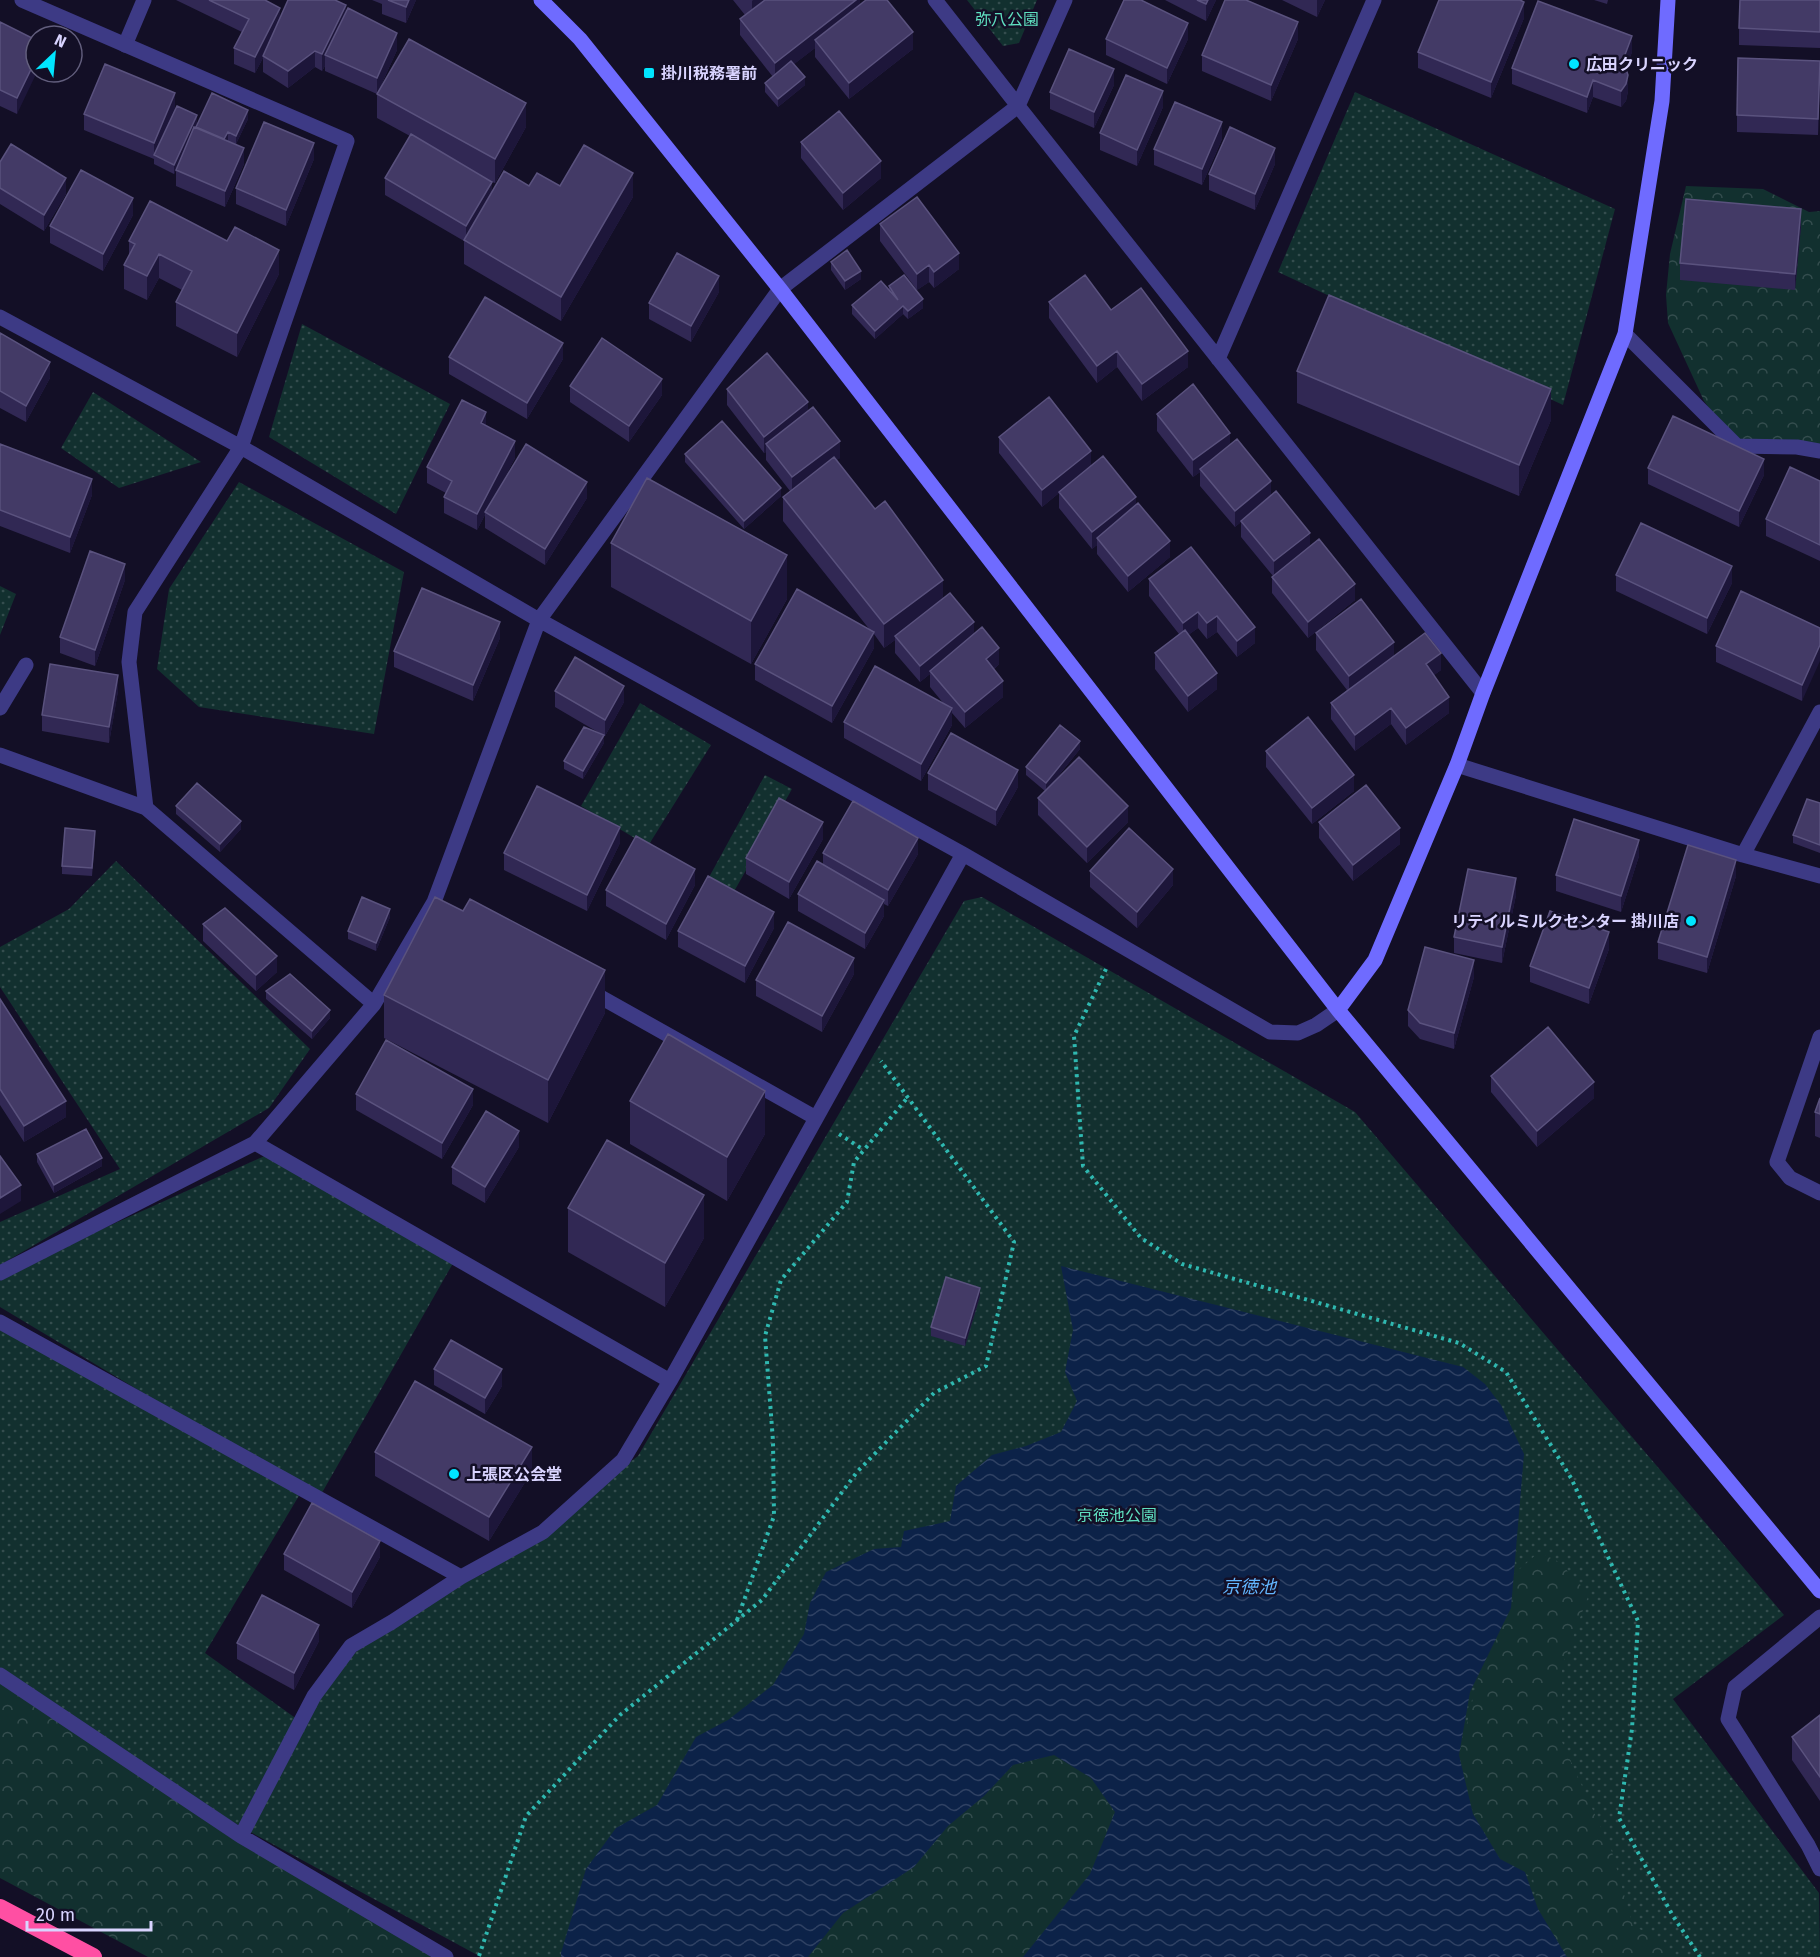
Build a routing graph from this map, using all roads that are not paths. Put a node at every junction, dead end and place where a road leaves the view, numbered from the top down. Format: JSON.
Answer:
{"nodes":[{"id":1,"x":22,"y":0,"type":"edge"},
{"id":2,"x":144,"y":0,"type":"edge"},
{"id":3,"x":541,"y":0,"type":"edge"},
{"id":4,"x":936,"y":0,"type":"edge"},
{"id":5,"x":1065,"y":0,"type":"edge"},
{"id":6,"x":1374,"y":0,"type":"edge"},
{"id":7,"x":1668,"y":0,"type":"edge"},
{"id":8,"x":125,"y":45,"type":"junction"},
{"id":9,"x":1018,"y":106,"type":"junction"},
{"id":10,"x":780,"y":289,"type":"junction"},
{"id":11,"x":0,"y":317,"type":"edge"},
{"id":12,"x":1625,"y":334,"type":"junction"},
{"id":13,"x":1218,"y":359,"type":"junction"},
{"id":14,"x":241,"y":447,"type":"junction"},
{"id":15,"x":1820,"y":451,"type":"edge"},
{"id":16,"x":539,"y":620,"type":"junction"},
{"id":17,"x":26,"y":665,"type":"dead end"},
{"id":18,"x":1483,"y":693,"type":"junction"},
{"id":19,"x":0,"y":708,"type":"edge"},
{"id":20,"x":1820,"y":712,"type":"edge"},
{"id":21,"x":0,"y":755,"type":"edge"},
{"id":22,"x":1456,"y":765,"type":"junction"},
{"id":23,"x":146,"y":808,"type":"junction"},
{"id":24,"x":963,"y":854,"type":"junction"},
{"id":25,"x":1743,"y":855,"type":"junction"},
{"id":26,"x":1820,"y":876,"type":"edge"},
{"id":27,"x":579,"y":984,"type":"edge"},
{"id":28,"x":374,"y":1004,"type":"junction"},
{"id":29,"x":1338,"y":1010,"type":"junction"},
{"id":30,"x":1820,"y":1037,"type":"edge"},
{"id":31,"x":816,"y":1118,"type":"junction"},
{"id":32,"x":255,"y":1143,"type":"junction"},
{"id":33,"x":1820,"y":1193,"type":"edge"},
{"id":34,"x":0,"y":1273,"type":"edge"},
{"id":35,"x":0,"y":1322,"type":"edge"},
{"id":36,"x":670,"y":1381,"type":"junction"},
{"id":37,"x":461,"y":1576,"type":"junction"},
{"id":38,"x":1820,"y":1591,"type":"edge"},
{"id":39,"x":1820,"y":1617,"type":"edge"},
{"id":40,"x":0,"y":1675,"type":"edge"},
{"id":41,"x":241,"y":1836,"type":"junction"},
{"id":42,"x":1820,"y":1869,"type":"edge"},
{"id":43,"x":0,"y":1908,"type":"edge"},
{"id":44,"x":93,"y":1957,"type":"edge"},
{"id":45,"x":446,"y":1957,"type":"edge"}],
"edges":[{"from":1,"to":8,"type":"street"},
{"from":2,"to":8,"type":"street"},
{"from":3,"to":10,"type":"street"},
{"from":4,"to":9,"type":"street"},
{"from":5,"to":9,"type":"street"},
{"from":6,"to":13,"type":"street"},
{"from":7,"to":12,"type":"street"},
{"from":8,"to":14,"type":"street"},
{"from":9,"to":10,"type":"street"},
{"from":9,"to":13,"type":"street"},
{"from":10,"to":16,"type":"street"},
{"from":10,"to":29,"type":"street"},
{"from":11,"to":14,"type":"street"},
{"from":12,"to":15,"type":"street"},
{"from":12,"to":18,"type":"street"},
{"from":13,"to":18,"type":"street"},
{"from":14,"to":16,"type":"street"},
{"from":14,"to":23,"type":"street"},
{"from":16,"to":24,"type":"street"},
{"from":16,"to":28,"type":"street"},
{"from":17,"to":19,"type":"street"},
{"from":18,"to":22,"type":"street"},
{"from":20,"to":25,"type":"street"},
{"from":21,"to":23,"type":"street"},
{"from":22,"to":25,"type":"street"},
{"from":22,"to":29,"type":"street"},
{"from":23,"to":28,"type":"street"},
{"from":24,"to":29,"type":"street"},
{"from":24,"to":31,"type":"street"},
{"from":25,"to":26,"type":"street"},
{"from":27,"to":31,"type":"street"},
{"from":28,"to":32,"type":"street"},
{"from":29,"to":38,"type":"street"},
{"from":30,"to":33,"type":"street"},
{"from":31,"to":36,"type":"street"},
{"from":32,"to":34,"type":"street"},
{"from":32,"to":36,"type":"street"},
{"from":35,"to":37,"type":"street"},
{"from":36,"to":37,"type":"street"},
{"from":37,"to":41,"type":"street"},
{"from":39,"to":42,"type":"street"},
{"from":40,"to":41,"type":"street"},
{"from":41,"to":45,"type":"street"},
{"from":43,"to":44,"type":"highway"}]}
